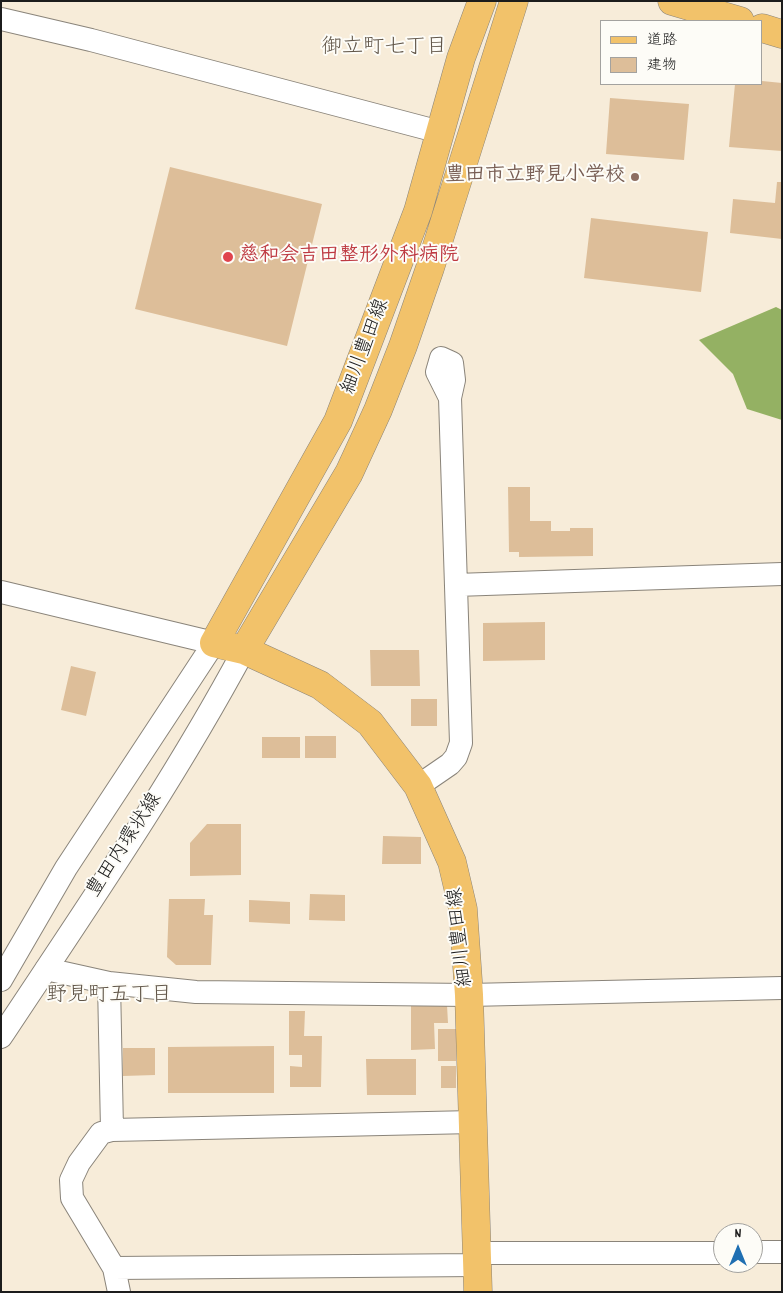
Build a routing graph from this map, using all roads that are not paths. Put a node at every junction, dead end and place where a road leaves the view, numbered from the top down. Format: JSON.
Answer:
{"nodes":[{"id":1,"x":482,"y":1,"type":"edge"},
{"id":2,"x":514,"y":1,"type":"edge"},
{"id":3,"x":672,"y":1,"type":"edge"},
{"id":4,"x":1,"y":19,"type":"edge"},
{"id":5,"x":737,"y":20,"type":"edge"},
{"id":6,"x":763,"y":28,"type":"edge"},
{"id":7,"x":782,"y":34,"type":"edge"},
{"id":8,"x":440,"y":132,"type":"junction"},
{"id":9,"x":450,"y":398,"type":"dead end"},
{"id":10,"x":782,"y":574,"type":"edge"},
{"id":11,"x":456,"y":585,"type":"junction"},
{"id":12,"x":1,"y":592,"type":"edge"},
{"id":13,"x":214,"y":643,"type":"junction"},
{"id":14,"x":244,"y":650,"type":"junction"},
{"id":15,"x":418,"y":786,"type":"junction"},
{"id":16,"x":46,"y":969,"type":"junction"},
{"id":17,"x":4,"y":970,"type":"edge"},
{"id":18,"x":109,"y":983,"type":"junction"},
{"id":19,"x":782,"y":988,"type":"edge"},
{"id":20,"x":469,"y":995,"type":"junction"},
{"id":21,"x":1,"y":1038,"type":"edge"},
{"id":22,"x":473,"y":1122,"type":"junction"},
{"id":23,"x":112,"y":1130,"type":"junction"},
{"id":24,"x":763,"y":1252,"type":"edge"},
{"id":25,"x":782,"y":1252,"type":"edge"},
{"id":26,"x":713,"y":1254,"type":"edge"},
{"id":27,"x":114,"y":1268,"type":"junction"},
{"id":28,"x":477,"y":1270,"type":"edge"},
{"id":29,"x":119,"y":1292,"type":"edge"}],
"edges":[{"from":1,"to":8,"type":"main road","name":"細川豊田線"},
{"from":2,"to":14,"type":"main road","name":"細川豊田線"},
{"from":3,"to":5,"type":"main road"},
{"from":4,"to":8,"type":"street"},
{"from":6,"to":7,"type":"main road"},
{"from":8,"to":13,"type":"main road","name":"細川豊田線"},
{"from":9,"to":11,"type":"street"},
{"from":10,"to":11,"type":"street"},
{"from":11,"to":15,"type":"street"},
{"from":12,"to":13,"type":"street"},
{"from":13,"to":14,"type":"main road","name":"細川豊田線"},
{"from":13,"to":17,"type":"street","name":"豊田内環状線"},
{"from":14,"to":15,"type":"main road","name":"細川豊田線"},
{"from":14,"to":16,"type":"street","name":"豊田内環状線"},
{"from":15,"to":20,"type":"main road","name":"細川豊田線"},
{"from":16,"to":18,"type":"street"},
{"from":16,"to":21,"type":"street","name":"豊田内環状線"},
{"from":18,"to":20,"type":"street"},
{"from":18,"to":23,"type":"street"},
{"from":19,"to":20,"type":"street"},
{"from":20,"to":22,"type":"main road","name":"細川豊田線"},
{"from":22,"to":23,"type":"street"},
{"from":22,"to":28,"type":"main road","name":"細川豊田線"},
{"from":23,"to":27,"type":"street"},
{"from":24,"to":25,"type":"street"},
{"from":26,"to":28,"type":"street"},
{"from":27,"to":28,"type":"street"},
{"from":27,"to":29,"type":"street"}]}
